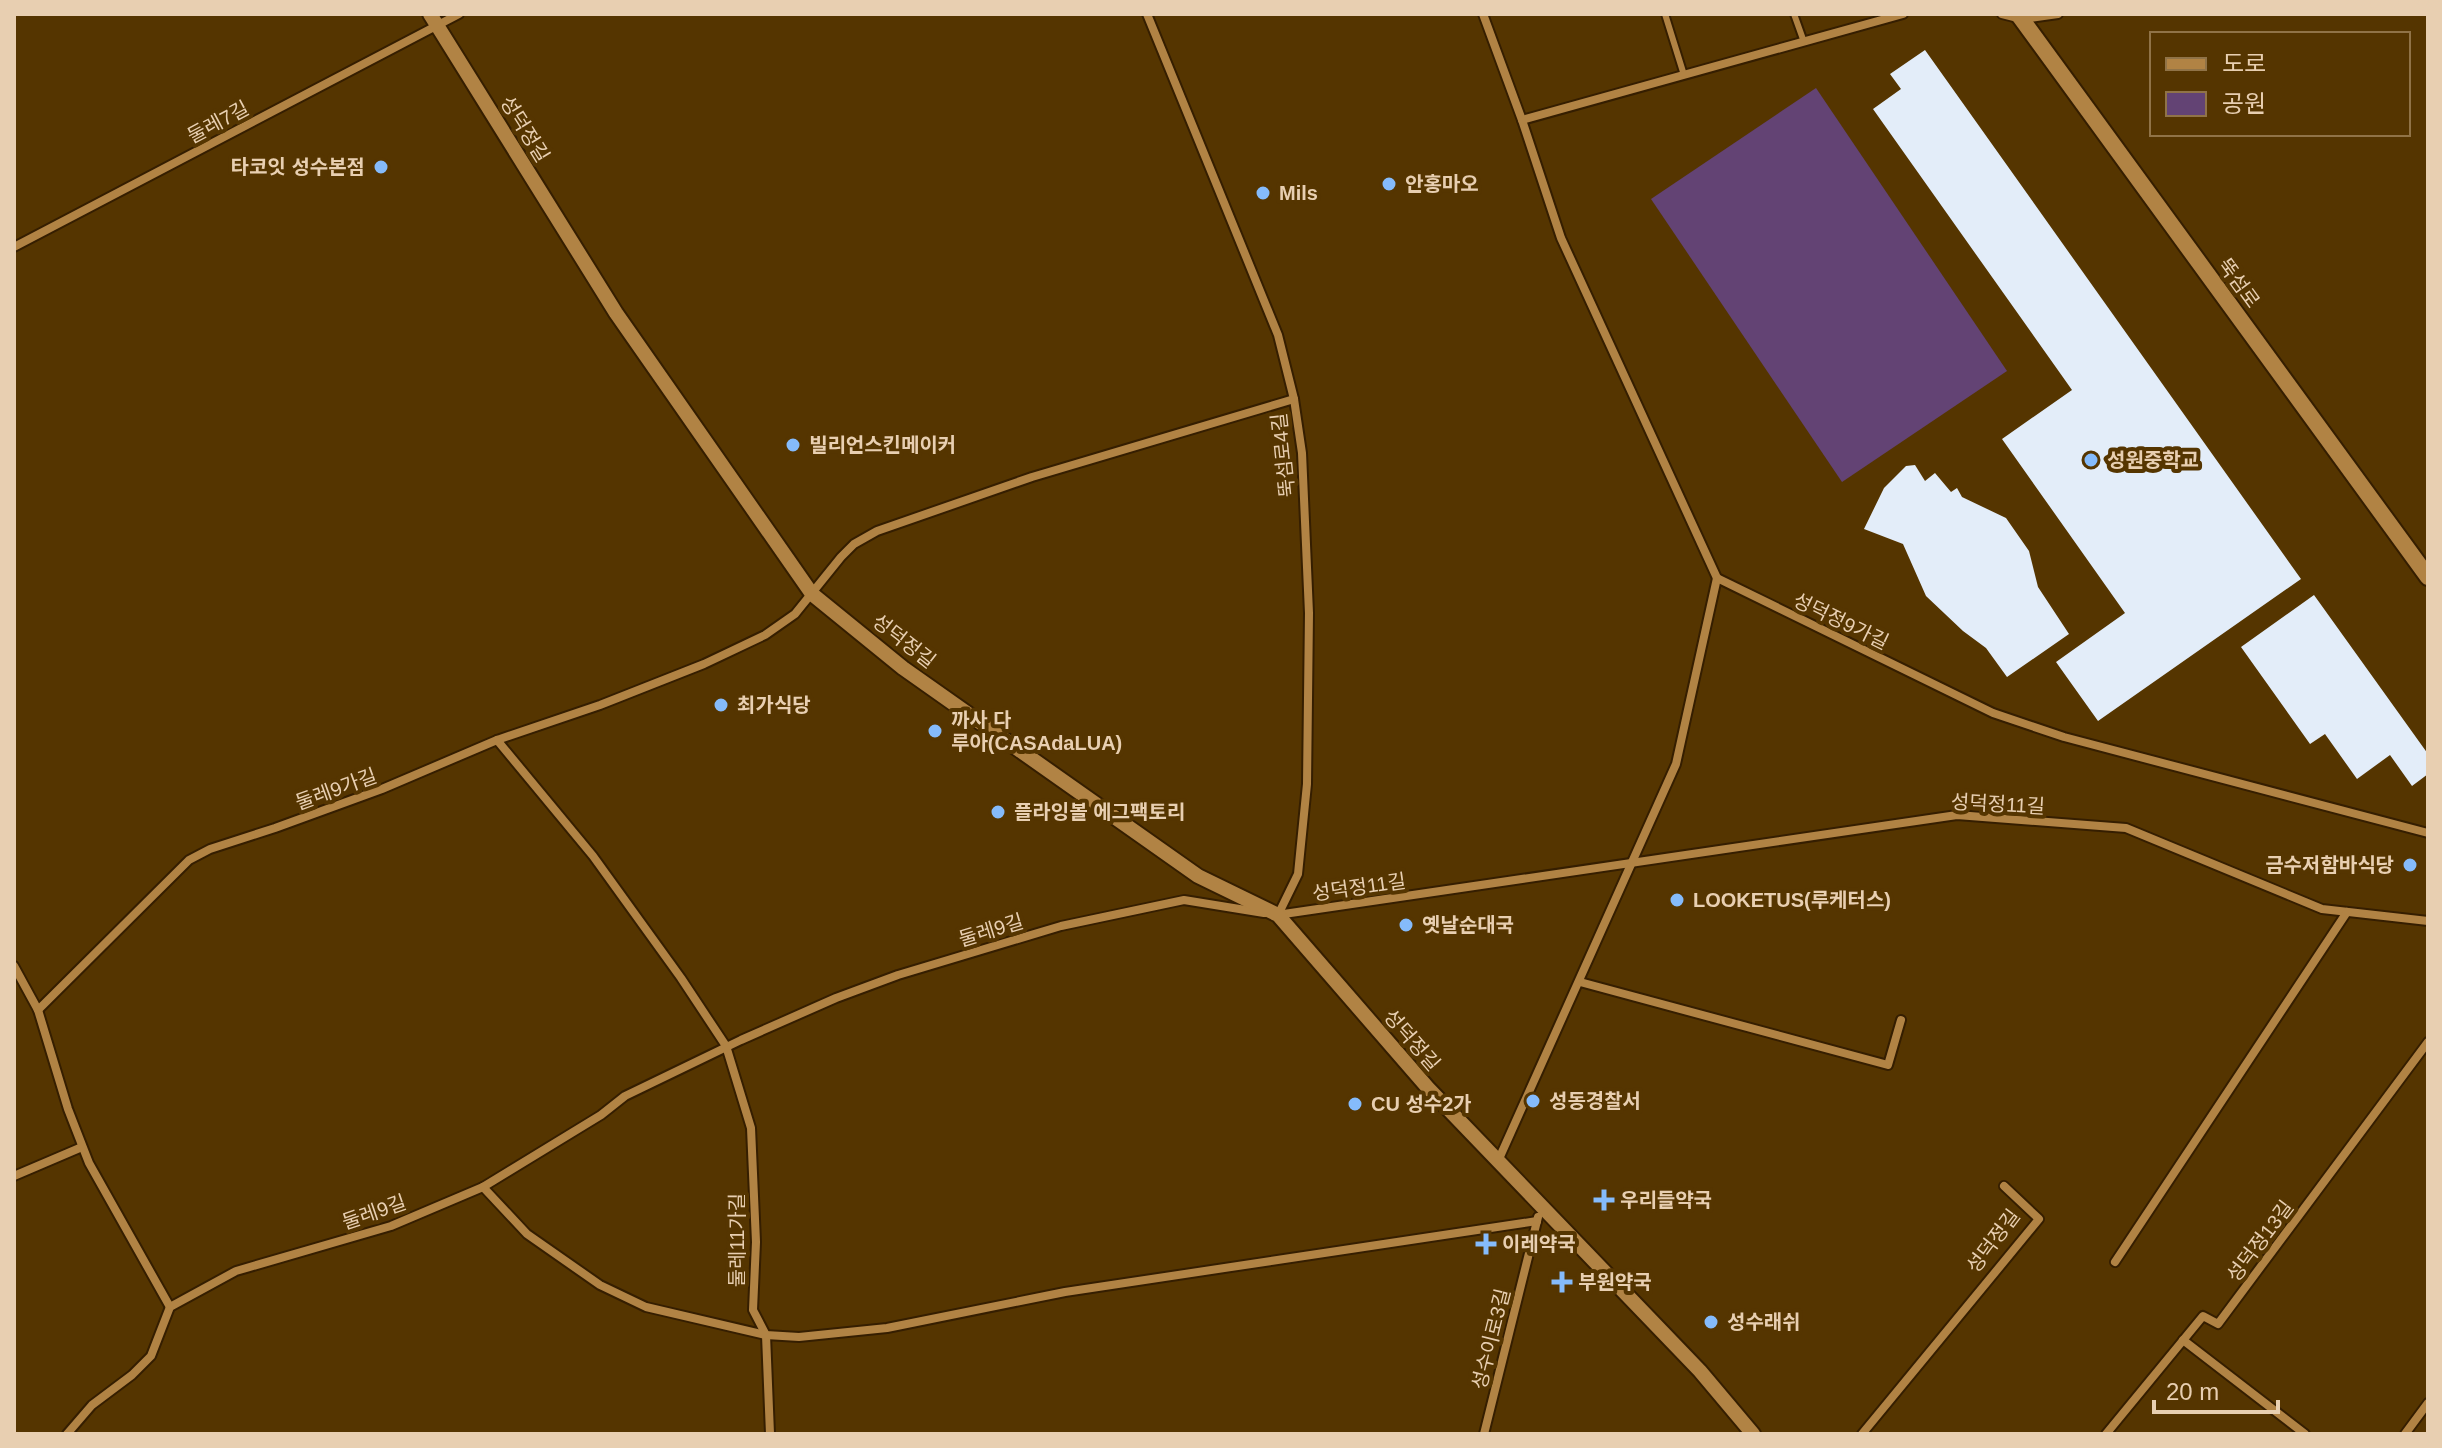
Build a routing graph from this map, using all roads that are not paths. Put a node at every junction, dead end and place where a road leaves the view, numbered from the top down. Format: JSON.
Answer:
{"nodes":[{"id":1,"x":459,"y":14,"type":"edge"},
{"id":2,"x":1147,"y":14,"type":"edge"},
{"id":3,"x":1483,"y":14,"type":"edge"},
{"id":4,"x":1665,"y":14,"type":"edge"},
{"id":5,"x":1794,"y":14,"type":"edge"},
{"id":6,"x":1903,"y":14,"type":"edge"},
{"id":7,"x":2002,"y":14,"type":"edge"},
{"id":8,"x":2058,"y":14,"type":"edge"},
{"id":9,"x":2020,"y":16,"type":"edge"},
{"id":10,"x":433,"y":20,"type":"edge"},
{"id":11,"x":1804,"y":42,"type":"junction"},
{"id":12,"x":1684,"y":75,"type":"junction"},
{"id":13,"x":1522,"y":120,"type":"junction"},
{"id":14,"x":14,"y":247,"type":"edge"},
{"id":15,"x":1294,"y":399,"type":"junction"},
{"id":16,"x":2428,"y":577,"type":"edge"},
{"id":17,"x":1717,"y":578,"type":"junction"},
{"id":18,"x":812,"y":594,"type":"junction"},
{"id":19,"x":497,"y":740,"type":"junction"},
{"id":20,"x":2428,"y":833,"type":"edge"},
{"id":21,"x":1634,"y":862,"type":"junction"},
{"id":22,"x":2347,"y":912,"type":"junction"},
{"id":23,"x":1278,"y":915,"type":"junction"},
{"id":24,"x":2428,"y":921,"type":"edge"},
{"id":25,"x":14,"y":966,"type":"edge"},
{"id":26,"x":1580,"y":982,"type":"junction"},
{"id":27,"x":38,"y":1010,"type":"junction"},
{"id":28,"x":1901,"y":1020,"type":"dead end"},
{"id":29,"x":2428,"y":1042,"type":"edge"},
{"id":30,"x":726,"y":1046,"type":"junction"},
{"id":31,"x":82,"y":1147,"type":"junction"},
{"id":32,"x":1498,"y":1161,"type":"junction"},
{"id":33,"x":14,"y":1176,"type":"edge"},
{"id":34,"x":2004,"y":1186,"type":"dead end"},
{"id":35,"x":483,"y":1187,"type":"junction"},
{"id":36,"x":1541,"y":1205,"type":"junction"},
{"id":37,"x":1537,"y":1221,"type":"junction"},
{"id":38,"x":2115,"y":1262,"type":"dead end"},
{"id":39,"x":170,"y":1307,"type":"junction"},
{"id":40,"x":766,"y":1335,"type":"junction"},
{"id":41,"x":2183,"y":1340,"type":"junction"},
{"id":42,"x":2428,"y":1403,"type":"edge"},
{"id":43,"x":67,"y":1434,"type":"edge"},
{"id":44,"x":770,"y":1434,"type":"edge"},
{"id":45,"x":1484,"y":1434,"type":"edge"},
{"id":46,"x":1753,"y":1434,"type":"edge"},
{"id":47,"x":1862,"y":1434,"type":"edge"},
{"id":48,"x":2106,"y":1434,"type":"edge"},
{"id":49,"x":2305,"y":1434,"type":"edge"},
{"id":50,"x":2405,"y":1434,"type":"edge"}],
"edges":[{"from":1,"to":10,"type":"street","name":"둘레7길"},
{"from":2,"to":15,"type":"street","name":"뚝섬로4길"},
{"from":3,"to":13,"type":"street"},
{"from":4,"to":12,"type":"lane"},
{"from":5,"to":11,"type":"lane"},
{"from":6,"to":11,"type":"street"},
{"from":7,"to":9,"type":"street"},
{"from":8,"to":9,"type":"street"},
{"from":9,"to":16,"type":"main road","name":"뚝섬로"},
{"from":10,"to":14,"type":"street","name":"둘레7길"},
{"from":10,"to":18,"type":"street","name":"성덕정길"},
{"from":11,"to":12,"type":"street"},
{"from":12,"to":13,"type":"street"},
{"from":13,"to":17,"type":"street"},
{"from":15,"to":18,"type":"street","name":"둘레9가길"},
{"from":15,"to":23,"type":"street","name":"뚝섬로4길"},
{"from":17,"to":20,"type":"street","name":"성덕정9가길"},
{"from":17,"to":21,"type":"street"},
{"from":18,"to":19,"type":"street","name":"둘레9가길"},
{"from":18,"to":23,"type":"street","name":"성덕정길"},
{"from":19,"to":27,"type":"street","name":"둘레9가길"},
{"from":19,"to":30,"type":"street"},
{"from":21,"to":22,"type":"street","name":"성덕정11길"},
{"from":21,"to":23,"type":"street","name":"성덕정11길"},
{"from":21,"to":26,"type":"street"},
{"from":22,"to":24,"type":"street","name":"성덕정11길"},
{"from":22,"to":38,"type":"street"},
{"from":23,"to":30,"type":"street","name":"둘레9길"},
{"from":23,"to":32,"type":"street","name":"성덕정길"},
{"from":25,"to":27,"type":"street"},
{"from":26,"to":28,"type":"street"},
{"from":26,"to":32,"type":"street"},
{"from":27,"to":31,"type":"street"},
{"from":29,"to":41,"type":"street","name":"성덕정13길"},
{"from":30,"to":35,"type":"street","name":"둘레9길"},
{"from":30,"to":40,"type":"street","name":"둘레11가길"},
{"from":31,"to":33,"type":"street"},
{"from":31,"to":39,"type":"street"},
{"from":32,"to":36,"type":"street","name":"성덕정길"},
{"from":34,"to":47,"type":"street","name":"성덕정길"},
{"from":35,"to":39,"type":"street","name":"둘레9길"},
{"from":35,"to":40,"type":"street"},
{"from":36,"to":37,"type":"street","name":"성수이로3길"},
{"from":36,"to":46,"type":"street","name":"성덕정길"},
{"from":37,"to":40,"type":"street"},
{"from":37,"to":45,"type":"street","name":"성수이로3길"},
{"from":39,"to":43,"type":"street"},
{"from":40,"to":44,"type":"street","name":"둘레11가길"},
{"from":41,"to":48,"type":"street","name":"성덕정13길"},
{"from":41,"to":49,"type":"street"},
{"from":42,"to":50,"type":"street"}]}
